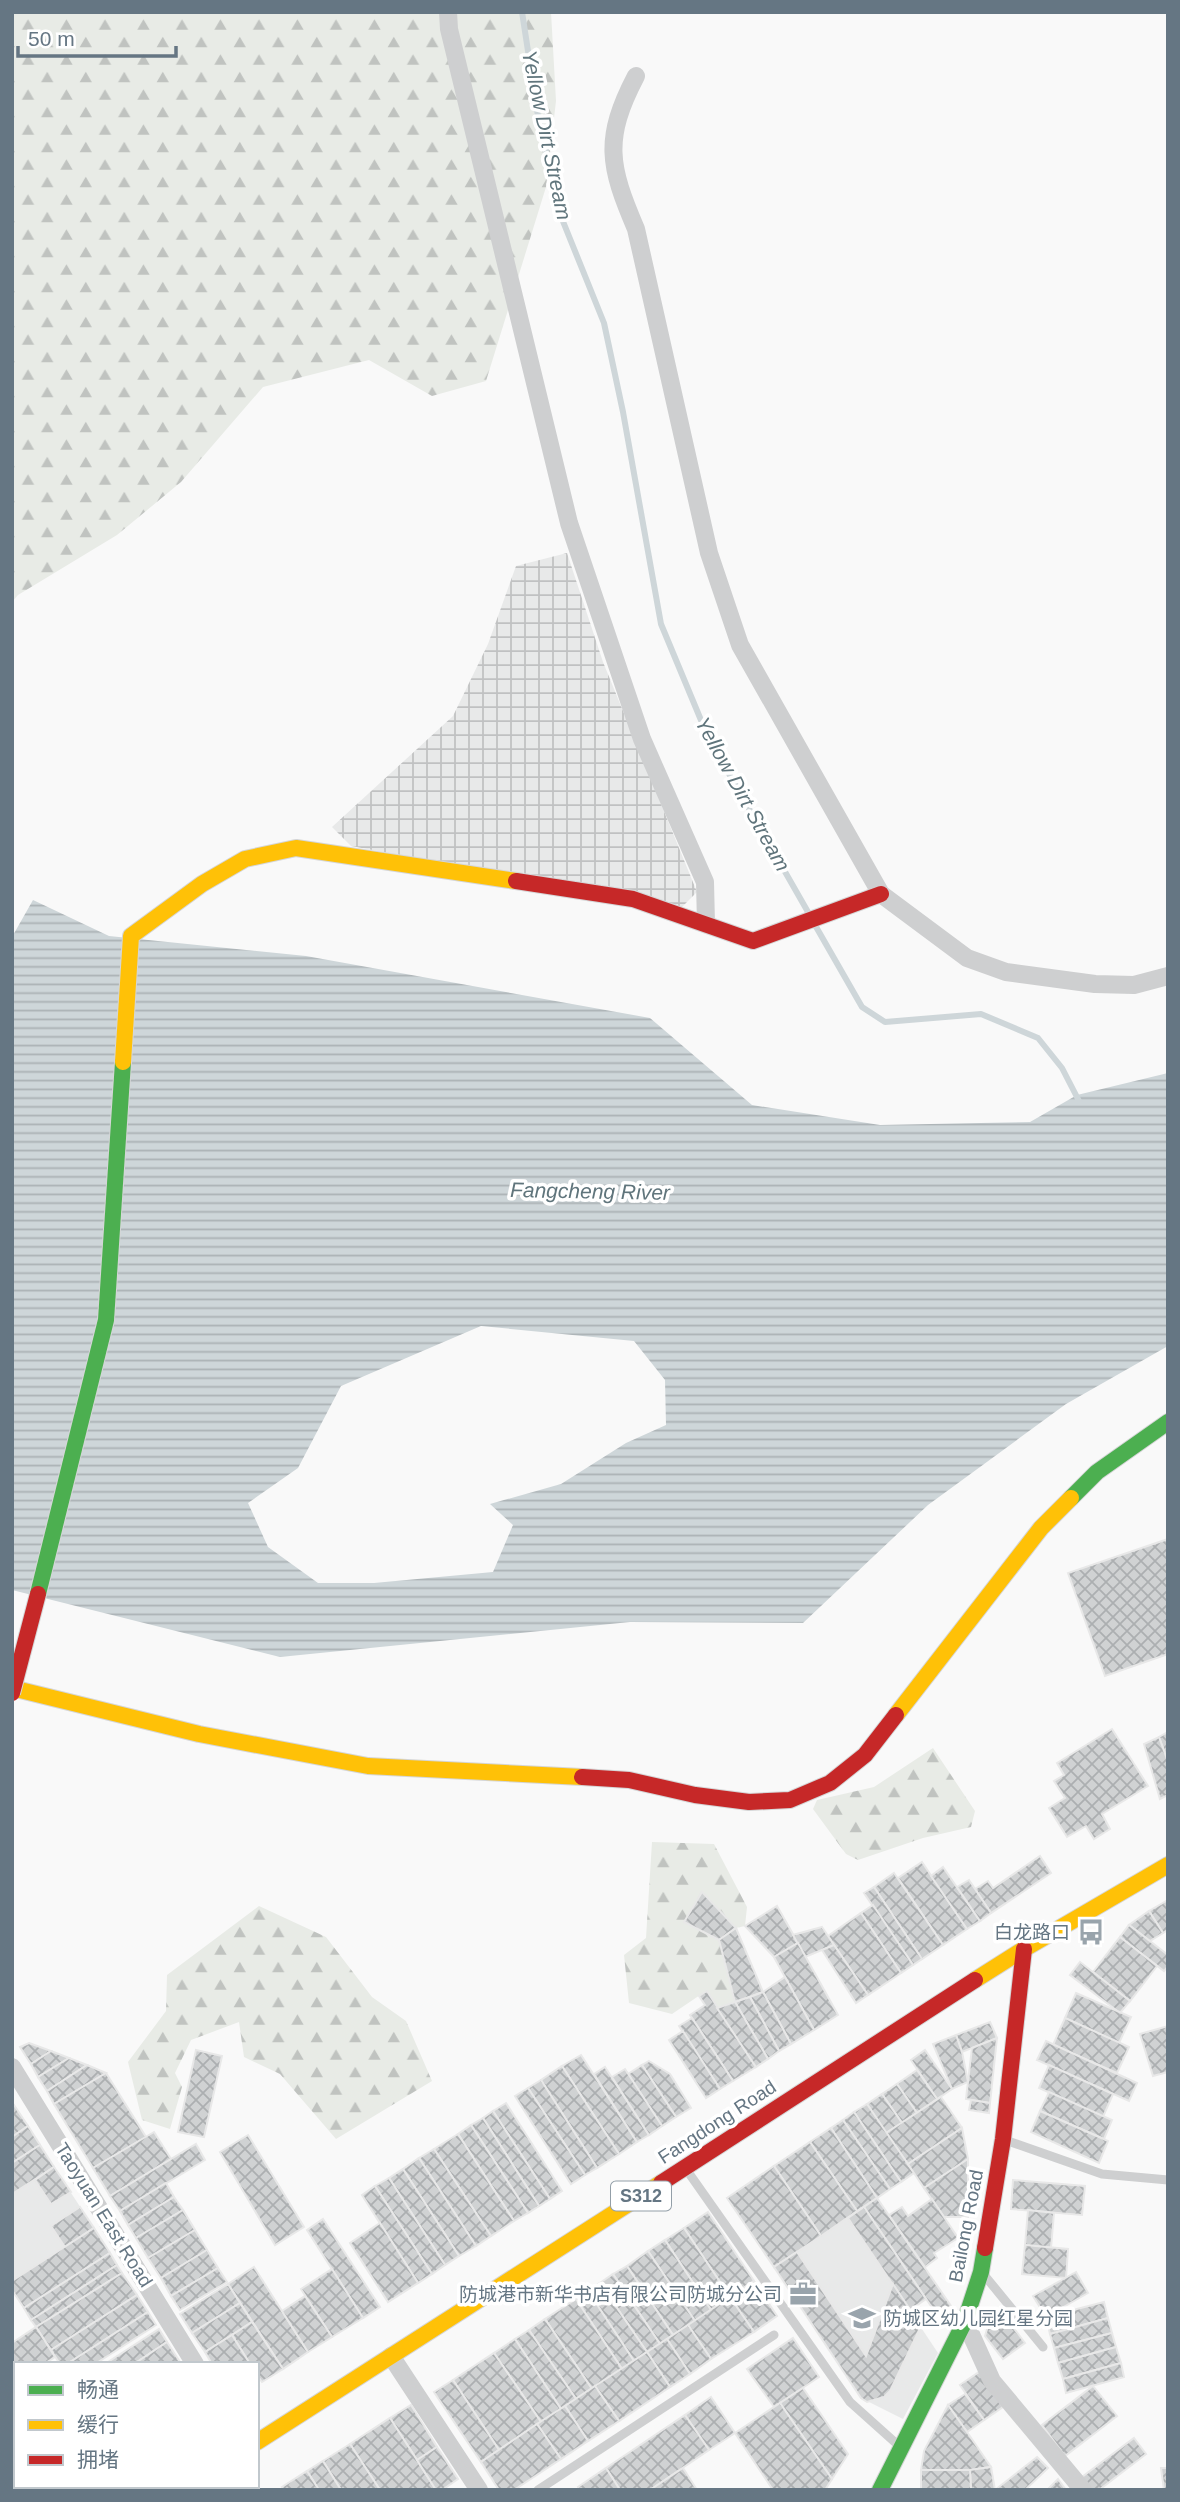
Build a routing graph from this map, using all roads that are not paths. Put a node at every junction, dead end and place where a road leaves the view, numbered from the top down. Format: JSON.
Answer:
{"nodes":[{"id":1,"x":448,"y":12,"type":"edge"},
{"id":2,"x":636,"y":76,"type":"dead end"},
{"id":3,"x":881,"y":894,"type":"junction"},
{"id":4,"x":706,"y":925,"type":"junction"},
{"id":5,"x":1168,"y":976,"type":"edge"},
{"id":6,"x":1168,"y":1422,"type":"edge"},
{"id":7,"x":12,"y":1691,"type":"edge"},
{"id":8,"x":1168,"y":1866,"type":"edge"},
{"id":9,"x":1024,"y":1949,"type":"junction"},
{"id":10,"x":12,"y":2067,"type":"edge"},
{"id":11,"x":1003,"y":2139,"type":"junction"},
{"id":12,"x":685,"y":2167,"type":"junction"},
{"id":13,"x":1168,"y":2180,"type":"edge"},
{"id":14,"x":981,"y":2272,"type":"junction"},
{"id":15,"x":965,"y":2321,"type":"junction"},
{"id":16,"x":774,"y":2335,"type":"dead end"},
{"id":17,"x":1043,"y":2347,"type":"dead end"},
{"id":18,"x":391,"y":2356,"type":"junction"},
{"id":19,"x":194,"y":2362,"type":"edge"},
{"id":20,"x":259,"y":2441,"type":"edge"},
{"id":21,"x":901,"y":2448,"type":"junction"},
{"id":22,"x":479,"y":2490,"type":"edge"},
{"id":23,"x":538,"y":2490,"type":"edge"},
{"id":24,"x":880,"y":2490,"type":"edge"},
{"id":25,"x":1083,"y":2490,"type":"edge"}],
"edges":[{"from":1,"to":4,"type":"street"},
{"from":2,"to":3,"type":"street"},
{"from":3,"to":4,"type":"street"},
{"from":3,"to":5,"type":"street"},
{"from":4,"to":7,"type":"street","bridge":true},
{"from":6,"to":7,"type":"street"},
{"from":8,"to":9,"type":"street","name":"Fangdong Road","number":"S312"},
{"from":9,"to":11,"type":"street","name":"Bailong Road"},
{"from":9,"to":12,"type":"street","name":"Fangdong Road","number":"S312"},
{"from":10,"to":19,"type":"street","name":"Taoyuan East Road"},
{"from":11,"to":13,"type":"lane"},
{"from":11,"to":14,"type":"street","name":"Bailong Road"},
{"from":12,"to":18,"type":"street","name":"Fangdong Road","number":"S312"},
{"from":12,"to":21,"type":"lane"},
{"from":14,"to":15,"type":"street","name":"Bailong Road"},
{"from":14,"to":17,"type":"lane"},
{"from":15,"to":21,"type":"street","name":"Bailong Road"},
{"from":15,"to":25,"type":"street"},
{"from":16,"to":23,"type":"lane"},
{"from":18,"to":20,"type":"street","name":"Fangdong Road","number":"S312"},
{"from":18,"to":22,"type":"street"},
{"from":21,"to":24,"type":"street","name":"Bailong Road"}]}
